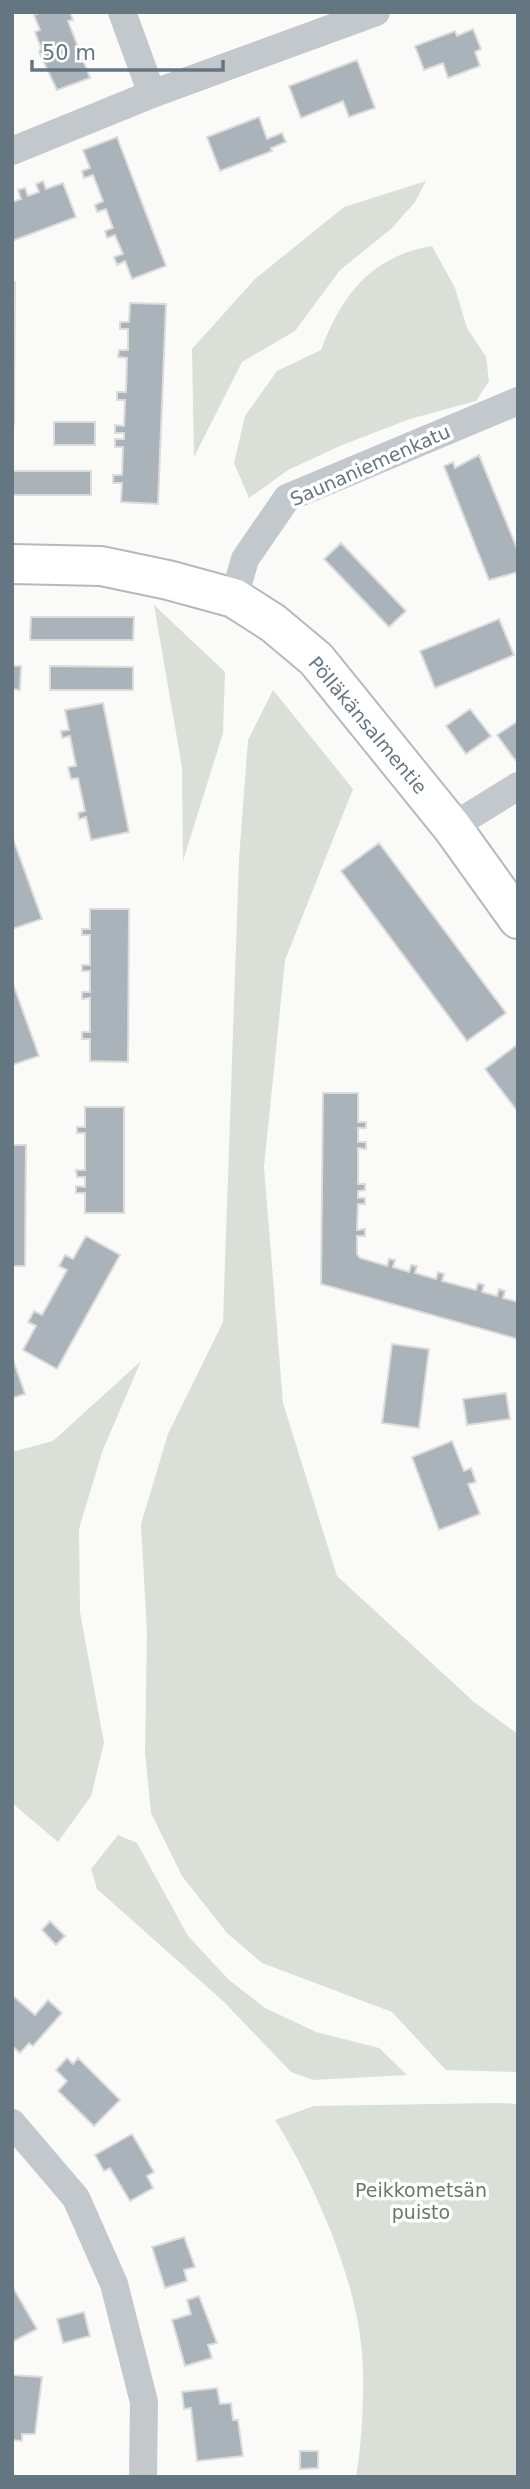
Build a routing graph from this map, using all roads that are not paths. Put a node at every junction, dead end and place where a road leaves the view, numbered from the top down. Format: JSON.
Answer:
{"nodes":[{"id":1,"x":122,"y":12,"type":"edge"},
{"id":2,"x":376,"y":12,"type":"edge"},
{"id":3,"x":152,"y":94,"type":"junction"},
{"id":4,"x":12,"y":151,"type":"edge"},
{"id":5,"x":518,"y":401,"type":"edge"},
{"id":6,"x":12,"y":564,"type":"edge"},
{"id":7,"x":233,"y":597,"type":"junction"},
{"id":8,"x":518,"y":786,"type":"edge"},
{"id":9,"x":452,"y":827,"type":"junction"},
{"id":10,"x":518,"y":919,"type":"edge"},
{"id":11,"x":12,"y":2123,"type":"edge"},
{"id":12,"x":143,"y":2477,"type":"edge"}],
"edges":[{"from":1,"to":3,"type":"street"},
{"from":2,"to":3,"type":"street"},
{"from":3,"to":4,"type":"street"},
{"from":5,"to":7,"type":"street","name":"Saunaniemenkatu"},
{"from":6,"to":7,"type":"street","name":"Pölläkänsalmentie"},
{"from":7,"to":9,"type":"street","name":"Pölläkänsalmentie"},
{"from":8,"to":9,"type":"street"},
{"from":9,"to":10,"type":"street","name":"Pölläkänsalmentie"},
{"from":11,"to":12,"type":"street"}]}
